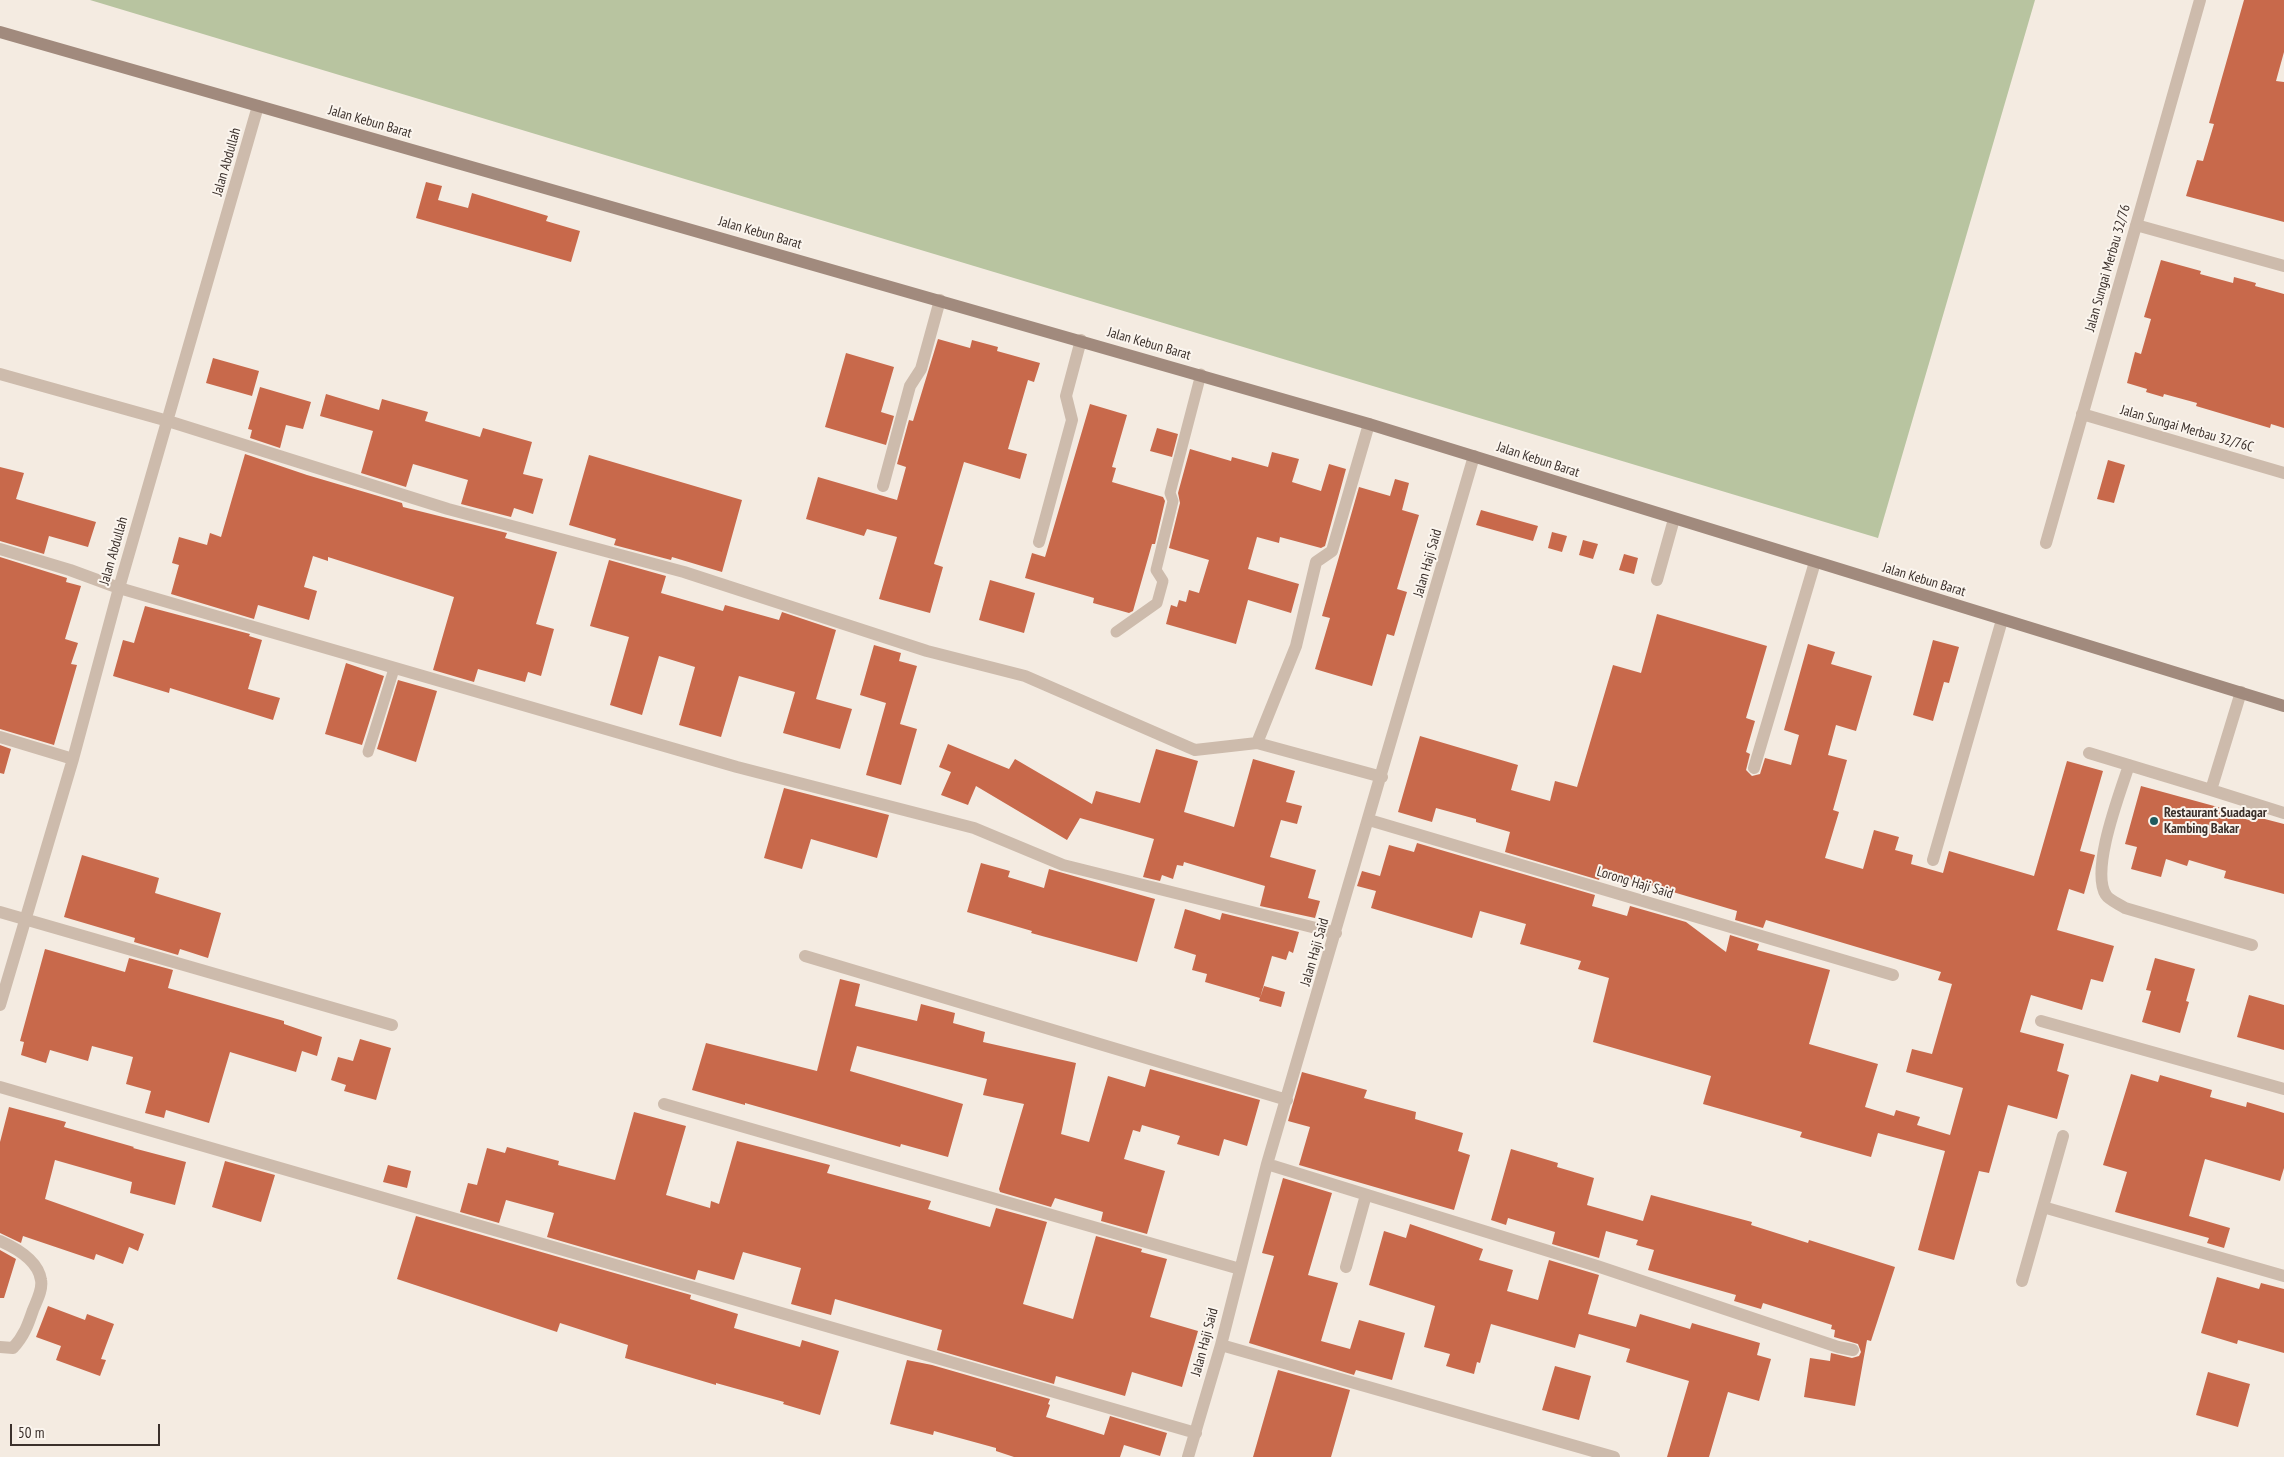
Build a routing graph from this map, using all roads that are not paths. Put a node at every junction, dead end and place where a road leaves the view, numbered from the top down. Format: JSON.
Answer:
{"nodes":[{"id":1,"x":2200,"y":0,"type":"edge"},
{"id":2,"x":0,"y":32,"type":"edge"},
{"id":3,"x":258,"y":106,"type":"junction"},
{"id":4,"x":2136,"y":225,"type":"junction"},
{"id":5,"x":2284,"y":266,"type":"edge"},
{"id":6,"x":940,"y":300,"type":"junction"},
{"id":7,"x":1081,"y":340,"type":"junction"},
{"id":8,"x":0,"y":374,"type":"edge"},
{"id":9,"x":1201,"y":374,"type":"junction"},
{"id":10,"x":2082,"y":414,"type":"junction"},
{"id":11,"x":168,"y":421,"type":"junction"},
{"id":12,"x":1369,"y":424,"type":"junction"},
{"id":13,"x":1474,"y":456,"type":"junction"},
{"id":14,"x":2284,"y":473,"type":"edge"},
{"id":15,"x":883,"y":486,"type":"dead end"},
{"id":16,"x":1674,"y":519,"type":"junction"},
{"id":17,"x":1039,"y":542,"type":"dead end"},
{"id":18,"x":2046,"y":543,"type":"dead end"},
{"id":19,"x":0,"y":549,"type":"edge"},
{"id":20,"x":1815,"y":562,"type":"junction"},
{"id":21,"x":1657,"y":580,"type":"dead end"},
{"id":22,"x":119,"y":588,"type":"junction"},
{"id":23,"x":2002,"y":620,"type":"junction"},
{"id":24,"x":1116,"y":632,"type":"dead end"},
{"id":25,"x":394,"y":669,"type":"junction"},
{"id":26,"x":2241,"y":692,"type":"junction"},
{"id":27,"x":2284,"y":706,"type":"edge"},
{"id":28,"x":0,"y":737,"type":"edge"},
{"id":29,"x":1257,"y":743,"type":"junction"},
{"id":30,"x":368,"y":752,"type":"dead end"},
{"id":31,"x":2089,"y":753,"type":"dead end"},
{"id":32,"x":73,"y":759,"type":"junction"},
{"id":33,"x":2129,"y":765,"type":"junction"},
{"id":34,"x":1754,"y":768,"type":"dead end"},
{"id":35,"x":1382,"y":777,"type":"junction"},
{"id":36,"x":2211,"y":790,"type":"junction"},
{"id":37,"x":2284,"y":813,"type":"edge"},
{"id":38,"x":1369,"y":820,"type":"junction"},
{"id":39,"x":1933,"y":860,"type":"dead end"},
{"id":40,"x":0,"y":912,"type":"edge"},
{"id":41,"x":24,"y":920,"type":"junction"},
{"id":42,"x":1336,"y":933,"type":"junction"},
{"id":43,"x":2252,"y":945,"type":"dead end"},
{"id":44,"x":805,"y":956,"type":"dead end"},
{"id":45,"x":1893,"y":975,"type":"dead end"},
{"id":46,"x":0,"y":1005,"type":"edge"},
{"id":47,"x":2041,"y":1021,"type":"dead end"},
{"id":48,"x":392,"y":1025,"type":"dead end"},
{"id":49,"x":0,"y":1087,"type":"edge"},
{"id":50,"x":2284,"y":1089,"type":"edge"},
{"id":51,"x":1286,"y":1100,"type":"junction"},
{"id":52,"x":664,"y":1104,"type":"dead end"},
{"id":53,"x":2063,"y":1136,"type":"dead end"},
{"id":54,"x":1267,"y":1164,"type":"junction"},
{"id":55,"x":1366,"y":1195,"type":"junction"},
{"id":56,"x":2043,"y":1208,"type":"junction"},
{"id":57,"x":0,"y":1241,"type":"edge"},
{"id":58,"x":1346,"y":1267,"type":"dead end"},
{"id":59,"x":1240,"y":1269,"type":"junction"},
{"id":60,"x":2284,"y":1276,"type":"edge"},
{"id":61,"x":2022,"y":1281,"type":"dead end"},
{"id":62,"x":1221,"y":1346,"type":"junction"},
{"id":63,"x":0,"y":1347,"type":"edge"},
{"id":64,"x":1853,"y":1350,"type":"dead end"},
{"id":65,"x":1196,"y":1433,"type":"junction"},
{"id":66,"x":1188,"y":1457,"type":"edge"},
{"id":67,"x":1614,"y":1457,"type":"edge"}],
"edges":[{"from":1,"to":4,"type":"street","name":"Jalan Sungai Merbau 32/76"},
{"from":2,"to":3,"type":"main road","name":"Jalan Kebun Barat"},
{"from":3,"to":6,"type":"main road","name":"Jalan Kebun Barat"},
{"from":3,"to":11,"type":"street","name":"Jalan Abdullah"},
{"from":4,"to":5,"type":"street"},
{"from":4,"to":10,"type":"street","name":"Jalan Sungai Merbau 32/76"},
{"from":6,"to":7,"type":"main road","name":"Jalan Kebun Barat"},
{"from":6,"to":15,"type":"street"},
{"from":7,"to":9,"type":"main road","name":"Jalan Kebun Barat"},
{"from":7,"to":17,"type":"street"},
{"from":8,"to":11,"type":"street"},
{"from":9,"to":12,"type":"main road","name":"Jalan Kebun Barat"},
{"from":9,"to":24,"type":"lane"},
{"from":10,"to":14,"type":"street","name":"Jalan Sungai Merbau 32/76C"},
{"from":10,"to":18,"type":"street","name":"Jalan Sungai Merbau 32/76"},
{"from":11,"to":22,"type":"street","name":"Jalan Abdullah"},
{"from":11,"to":29,"type":"street"},
{"from":12,"to":13,"type":"main road","name":"Jalan Kebun Barat"},
{"from":12,"to":29,"type":"street"},
{"from":13,"to":16,"type":"main road","name":"Jalan Kebun Barat"},
{"from":13,"to":35,"type":"street","name":"Jalan Haji Said"},
{"from":16,"to":20,"type":"main road","name":"Jalan Kebun Barat"},
{"from":16,"to":21,"type":"street"},
{"from":19,"to":22,"type":"street"},
{"from":20,"to":23,"type":"main road","name":"Jalan Kebun Barat"},
{"from":20,"to":34,"type":"street"},
{"from":22,"to":25,"type":"street"},
{"from":22,"to":32,"type":"street","name":"Jalan Abdullah"},
{"from":23,"to":26,"type":"main road","name":"Jalan Kebun Barat"},
{"from":23,"to":39,"type":"street"},
{"from":25,"to":30,"type":"lane"},
{"from":25,"to":42,"type":"street"},
{"from":26,"to":27,"type":"main road","name":"Jalan Kebun Barat"},
{"from":26,"to":36,"type":"street"},
{"from":28,"to":32,"type":"street"},
{"from":29,"to":35,"type":"street"},
{"from":31,"to":33,"type":"street"},
{"from":32,"to":41,"type":"street","name":"Jalan Abdullah"},
{"from":33,"to":36,"type":"street"},
{"from":33,"to":43,"type":"street"},
{"from":35,"to":38,"type":"street","name":"Jalan Haji Said"},
{"from":36,"to":37,"type":"street"},
{"from":38,"to":42,"type":"street","name":"Jalan Haji Said"},
{"from":38,"to":45,"type":"street","name":"Lorong Haji Said"},
{"from":40,"to":41,"type":"street"},
{"from":41,"to":46,"type":"street","name":"Jalan Abdullah"},
{"from":41,"to":48,"type":"street"},
{"from":42,"to":51,"type":"street","name":"Jalan Haji Said"},
{"from":44,"to":51,"type":"street"},
{"from":47,"to":50,"type":"street"},
{"from":49,"to":65,"type":"street"},
{"from":51,"to":54,"type":"street","name":"Jalan Haji Said"},
{"from":52,"to":59,"type":"street"},
{"from":53,"to":56,"type":"street"},
{"from":54,"to":55,"type":"street"},
{"from":54,"to":59,"type":"street","name":"Jalan Haji Said"},
{"from":55,"to":58,"type":"street"},
{"from":55,"to":64,"type":"street"},
{"from":56,"to":60,"type":"street"},
{"from":56,"to":61,"type":"street"},
{"from":57,"to":63,"type":"street"},
{"from":59,"to":62,"type":"street","name":"Jalan Haji Said"},
{"from":62,"to":65,"type":"street","name":"Jalan Haji Said"},
{"from":62,"to":67,"type":"street"},
{"from":65,"to":66,"type":"street","name":"Jalan Haji Said"}]}
